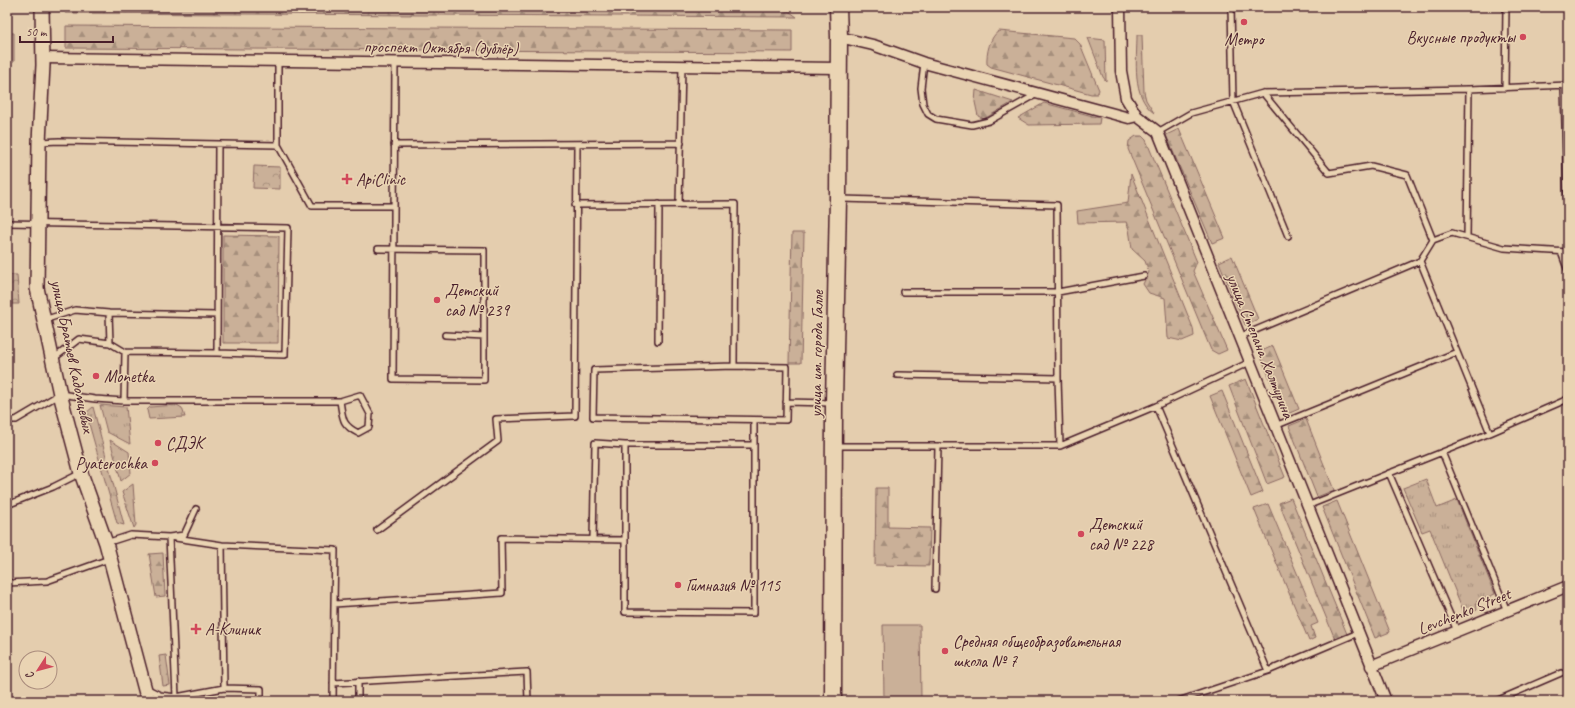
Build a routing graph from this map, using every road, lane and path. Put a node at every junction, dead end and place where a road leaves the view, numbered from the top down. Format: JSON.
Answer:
{"nodes":[{"id":1,"x":42,"y":7,"type":"edge"},
{"id":2,"x":838,"y":7,"type":"edge"},
{"id":3,"x":1120,"y":7,"type":"edge"},
{"id":4,"x":1231,"y":7,"type":"edge"},
{"id":5,"x":1506,"y":7,"type":"edge"},
{"id":6,"x":839,"y":38,"type":"junction"},
{"id":7,"x":43,"y":58,"type":"junction"},
{"id":8,"x":278,"y":61,"type":"junction"},
{"id":9,"x":395,"y":62,"type":"junction"},
{"id":10,"x":924,"y":63,"type":"junction"},
{"id":11,"x":682,"y":66,"type":"junction"},
{"id":12,"x":838,"y":68,"type":"junction"},
{"id":13,"x":1566,"y":86,"type":"edge"},
{"id":14,"x":1505,"y":88,"type":"junction"},
{"id":15,"x":1469,"y":89,"type":"junction"},
{"id":16,"x":1038,"y":93,"type":"junction"},
{"id":17,"x":1263,"y":93,"type":"junction"},
{"id":18,"x":1233,"y":101,"type":"junction"},
{"id":19,"x":1137,"y":116,"type":"junction"},
{"id":20,"x":1158,"y":132,"type":"junction"},
{"id":21,"x":39,"y":142,"type":"junction"},
{"id":22,"x":680,"y":143,"type":"junction"},
{"id":23,"x":218,"y":144,"type":"junction"},
{"id":24,"x":577,"y":144,"type":"junction"},
{"id":25,"x":278,"y":145,"type":"junction"},
{"id":26,"x":394,"y":145,"type":"junction"},
{"id":27,"x":838,"y":199,"type":"junction"},
{"id":28,"x":659,"y":204,"type":"junction"},
{"id":29,"x":679,"y":204,"type":"junction"},
{"id":30,"x":575,"y":205,"type":"junction"},
{"id":31,"x":394,"y":206,"type":"junction"},
{"id":32,"x":7,"y":223,"type":"edge"},
{"id":33,"x":39,"y":224,"type":"junction"},
{"id":34,"x":218,"y":226,"type":"junction"},
{"id":35,"x":1288,"y":236,"type":"dead end"},
{"id":36,"x":1467,"y":237,"type":"junction"},
{"id":37,"x":1433,"y":240,"type":"junction"},
{"id":38,"x":1568,"y":241,"type":"edge"},
{"id":39,"x":378,"y":249,"type":"dead end"},
{"id":40,"x":394,"y":249,"type":"junction"},
{"id":41,"x":1561,"y":252,"type":"junction"},
{"id":42,"x":1568,"y":252,"type":"edge"},
{"id":43,"x":1420,"y":261,"type":"junction"},
{"id":44,"x":1568,"y":271,"type":"edge"},
{"id":45,"x":1144,"y":276,"type":"dead end"},
{"id":46,"x":903,"y":292,"type":"dead end"},
{"id":47,"x":1058,"y":292,"type":"junction"},
{"id":48,"x":109,"y":314,"type":"junction"},
{"id":49,"x":217,"y":315,"type":"junction"},
{"id":50,"x":44,"y":320,"type":"junction"},
{"id":51,"x":444,"y":335,"type":"dead end"},
{"id":52,"x":484,"y":337,"type":"junction"},
{"id":53,"x":1239,"y":337,"type":"junction"},
{"id":54,"x":658,"y":341,"type":"dead end"},
{"id":55,"x":110,"y":342,"type":"junction"},
{"id":56,"x":125,"y":352,"type":"junction"},
{"id":57,"x":1457,"y":352,"type":"junction"},
{"id":58,"x":217,"y":353,"type":"junction"},
{"id":59,"x":53,"y":359,"type":"junction"},
{"id":60,"x":1250,"y":362,"type":"junction"},
{"id":61,"x":734,"y":366,"type":"junction"},
{"id":62,"x":897,"y":375,"type":"dead end"},
{"id":63,"x":1058,"y":378,"type":"junction"},
{"id":64,"x":60,"y":394,"type":"junction"},
{"id":65,"x":1568,"y":399,"type":"edge"},
{"id":66,"x":124,"y":401,"type":"junction"},
{"id":67,"x":340,"y":401,"type":"junction"},
{"id":68,"x":786,"y":402,"type":"junction"},
{"id":69,"x":834,"y":403,"type":"junction"},
{"id":70,"x":1156,"y":406,"type":"junction"},
{"id":71,"x":7,"y":420,"type":"edge"},
{"id":72,"x":754,"y":420,"type":"junction"},
{"id":73,"x":1275,"y":426,"type":"junction"},
{"id":74,"x":1490,"y":433,"type":"junction"},
{"id":75,"x":625,"y":444,"type":"junction"},
{"id":76,"x":754,"y":445,"type":"junction"},
{"id":77,"x":834,"y":446,"type":"junction"},
{"id":78,"x":938,"y":446,"type":"junction"},
{"id":79,"x":1060,"y":446,"type":"junction"},
{"id":80,"x":1442,"y":452,"type":"junction"},
{"id":81,"x":81,"y":473,"type":"junction"},
{"id":82,"x":1389,"y":473,"type":"junction"},
{"id":83,"x":7,"y":505,"type":"edge"},
{"id":84,"x":1307,"y":506,"type":"junction"},
{"id":85,"x":196,"y":509,"type":"dead end"},
{"id":86,"x":377,"y":530,"type":"dead end"},
{"id":87,"x":169,"y":537,"type":"junction"},
{"id":88,"x":593,"y":539,"type":"junction"},
{"id":89,"x":625,"y":540,"type":"junction"},
{"id":90,"x":106,"y":543,"type":"junction"},
{"id":91,"x":222,"y":545,"type":"junction"},
{"id":92,"x":110,"y":559,"type":"junction"},
{"id":93,"x":7,"y":583,"type":"edge"},
{"id":94,"x":1568,"y":586,"type":"edge"},
{"id":95,"x":935,"y":589,"type":"dead end"},
{"id":96,"x":334,"y":604,"type":"junction"},
{"id":97,"x":1507,"y":611,"type":"junction"},
{"id":98,"x":1457,"y":631,"type":"junction"},
{"id":99,"x":1358,"y":633,"type":"junction"},
{"id":100,"x":1371,"y":666,"type":"junction"},
{"id":101,"x":1268,"y":671,"type":"junction"},
{"id":102,"x":1561,"y":673,"type":"dead end"},
{"id":103,"x":358,"y":681,"type":"junction"},
{"id":104,"x":333,"y":682,"type":"junction"},
{"id":105,"x":146,"y":687,"type":"junction"},
{"id":106,"x":224,"y":688,"type":"junction"},
{"id":107,"x":176,"y":697,"type":"junction"},
{"id":108,"x":148,"y":701,"type":"edge"},
{"id":109,"x":261,"y":701,"type":"edge"},
{"id":110,"x":333,"y":701,"type":"edge"},
{"id":111,"x":358,"y":701,"type":"edge"},
{"id":112,"x":528,"y":701,"type":"edge"},
{"id":113,"x":833,"y":701,"type":"edge"},
{"id":114,"x":1178,"y":701,"type":"edge"},
{"id":115,"x":1386,"y":701,"type":"edge"},
{"id":116,"x":1496,"y":701,"type":"edge"}],
"edges":[{"from":1,"to":7,"type":"street","name":"улица Братьев Кадомцевых"},
{"from":2,"to":6,"type":"main road","name":"улица им. города Галле"},
{"from":3,"to":19,"type":"street"},
{"from":4,"to":18,"type":"lane"},
{"from":5,"to":14,"type":"lane"},
{"from":6,"to":10,"type":"street"},
{"from":6,"to":12,"type":"main road","name":"улица им. города Галле"},
{"from":7,"to":8,"type":"street","name":"проспект Октября (дублёр)"},
{"from":7,"to":21,"type":"street","name":"улица Братьев Кадомцевых"},
{"from":8,"to":9,"type":"street","name":"проспект Октября (дублёр)"},
{"from":8,"to":25,"type":"lane"},
{"from":9,"to":11,"type":"street","name":"проспект Октября (дублёр)"},
{"from":9,"to":26,"type":"lane"},
{"from":10,"to":16,"type":"street"},
{"from":10,"to":16,"type":"lane"},
{"from":11,"to":12,"type":"street","name":"проспект Октября (дублёр)"},
{"from":11,"to":22,"type":"lane"},
{"from":12,"to":27,"type":"main road","name":"улица им. города Галле"},
{"from":13,"to":14,"type":"lane"},
{"from":13,"to":38,"type":"lane"},
{"from":14,"to":15,"type":"lane"},
{"from":15,"to":17,"type":"lane"},
{"from":15,"to":36,"type":"lane"},
{"from":16,"to":19,"type":"street"},
{"from":17,"to":18,"type":"lane"},
{"from":17,"to":37,"type":"lane"},
{"from":18,"to":20,"type":"lane"},
{"from":18,"to":35,"type":"lane"},
{"from":19,"to":20,"type":"street"},
{"from":20,"to":53,"type":"street","name":"улица Степана Халтурина"},
{"from":21,"to":23,"type":"lane"},
{"from":21,"to":33,"type":"street","name":"улица Братьев Кадомцевых"},
{"from":22,"to":24,"type":"lane"},
{"from":22,"to":29,"type":"lane"},
{"from":23,"to":25,"type":"lane"},
{"from":23,"to":34,"type":"lane"},
{"from":24,"to":26,"type":"lane"},
{"from":24,"to":30,"type":"lane"},
{"from":25,"to":31,"type":"lane"},
{"from":26,"to":31,"type":"lane"},
{"from":27,"to":47,"type":"lane"},
{"from":27,"to":69,"type":"main road","name":"улица им. города Галле"},
{"from":28,"to":29,"type":"lane"},
{"from":28,"to":30,"type":"lane"},
{"from":28,"to":54,"type":"lane"},
{"from":29,"to":61,"type":"lane"},
{"from":30,"to":86,"type":"lane"},
{"from":31,"to":40,"type":"lane"},
{"from":32,"to":33,"type":"lane"},
{"from":33,"to":34,"type":"lane"},
{"from":33,"to":50,"type":"street","name":"улица Братьев Кадомцевых"},
{"from":34,"to":49,"type":"lane"},
{"from":34,"to":58,"type":"lane"},
{"from":36,"to":37,"type":"lane"},
{"from":36,"to":41,"type":"lane"},
{"from":37,"to":43,"type":"lane"},
{"from":39,"to":40,"type":"lane"},
{"from":40,"to":52,"type":"lane"},
{"from":40,"to":52,"type":"lane"},
{"from":41,"to":42,"type":"lane"},
{"from":41,"to":44,"type":"lane"},
{"from":43,"to":53,"type":"lane"},
{"from":43,"to":57,"type":"lane"},
{"from":45,"to":47,"type":"lane"},
{"from":46,"to":47,"type":"lane"},
{"from":47,"to":63,"type":"lane"},
{"from":48,"to":49,"type":"lane"},
{"from":48,"to":50,"type":"lane"},
{"from":48,"to":55,"type":"lane"},
{"from":49,"to":58,"type":"lane"},
{"from":50,"to":59,"type":"street","name":"улица Братьев Кадомцевых"},
{"from":51,"to":52,"type":"lane"},
{"from":53,"to":60,"type":"street","name":"улица Степана Халтурина"},
{"from":55,"to":56,"type":"lane"},
{"from":55,"to":59,"type":"lane"},
{"from":56,"to":58,"type":"lane"},
{"from":56,"to":66,"type":"lane"},
{"from":57,"to":73,"type":"lane"},
{"from":57,"to":74,"type":"lane"},
{"from":59,"to":64,"type":"street","name":"улица Братьев Кадомцевых"},
{"from":60,"to":70,"type":"lane"},
{"from":60,"to":73,"type":"street","name":"улица Степана Халтурина"},
{"from":61,"to":68,"type":"lane"},
{"from":61,"to":72,"type":"lane"},
{"from":62,"to":63,"type":"lane"},
{"from":63,"to":79,"type":"lane"},
{"from":64,"to":66,"type":"lane"},
{"from":64,"to":71,"type":"lane"},
{"from":64,"to":81,"type":"street","name":"улица Братьев Кадомцевых"},
{"from":65,"to":74,"type":"lane"},
{"from":66,"to":67,"type":"lane"},
{"from":67,"to":67,"type":"lane"},
{"from":68,"to":69,"type":"lane"},
{"from":68,"to":72,"type":"lane"},
{"from":69,"to":77,"type":"main road","name":"улица им. города Галле"},
{"from":70,"to":79,"type":"lane"},
{"from":70,"to":101,"type":"lane"},
{"from":72,"to":76,"type":"lane"},
{"from":73,"to":84,"type":"street","name":"улица Степана Халтурина"},
{"from":74,"to":80,"type":"lane"},
{"from":75,"to":76,"type":"lane"},
{"from":75,"to":88,"type":"lane"},
{"from":75,"to":89,"type":"lane"},
{"from":76,"to":89,"type":"lane"},
{"from":77,"to":78,"type":"lane"},
{"from":77,"to":113,"type":"main road","name":"улица им. города Галле"},
{"from":78,"to":79,"type":"lane"},
{"from":78,"to":95,"type":"lane"},
{"from":80,"to":82,"type":"lane"},
{"from":80,"to":97,"type":"lane"},
{"from":81,"to":83,"type":"lane"},
{"from":81,"to":90,"type":"street","name":"улица Братьев Кадомцевых"},
{"from":82,"to":84,"type":"lane"},
{"from":82,"to":98,"type":"lane"},
{"from":84,"to":99,"type":"street","name":"улица Степана Халтурина"},
{"from":85,"to":87,"type":"lane"},
{"from":87,"to":90,"type":"lane"},
{"from":87,"to":91,"type":"lane"},
{"from":87,"to":107,"type":"lane"},
{"from":88,"to":89,"type":"lane"},
{"from":88,"to":96,"type":"lane"},
{"from":90,"to":92,"type":"street","name":"улица Братьев Кадомцевых"},
{"from":91,"to":96,"type":"lane"},
{"from":91,"to":106,"type":"lane"},
{"from":92,"to":93,"type":"lane"},
{"from":92,"to":105,"type":"street","name":"улица Братьев Кадомцевых"},
{"from":94,"to":97,"type":"street","name":"Levchenko Street"},
{"from":96,"to":104,"type":"lane"},
{"from":97,"to":98,"type":"street","name":"Levchenko Street"},
{"from":98,"to":100,"type":"street","name":"Levchenko Street"},
{"from":99,"to":100,"type":"street","name":"улица Степана Халтурина"},
{"from":99,"to":101,"type":"lane"},
{"from":100,"to":115,"type":"street","name":"улица Степана Халтурина"},
{"from":101,"to":114,"type":"lane"},
{"from":102,"to":116,"type":"lane"},
{"from":103,"to":104,"type":"lane"},
{"from":103,"to":111,"type":"lane"},
{"from":103,"to":112,"type":"lane"},
{"from":104,"to":110,"type":"lane"},
{"from":105,"to":107,"type":"lane"},
{"from":105,"to":108,"type":"street","name":"улица Братьев Кадомцевых"},
{"from":106,"to":107,"type":"lane"},
{"from":106,"to":109,"type":"lane"}]}
